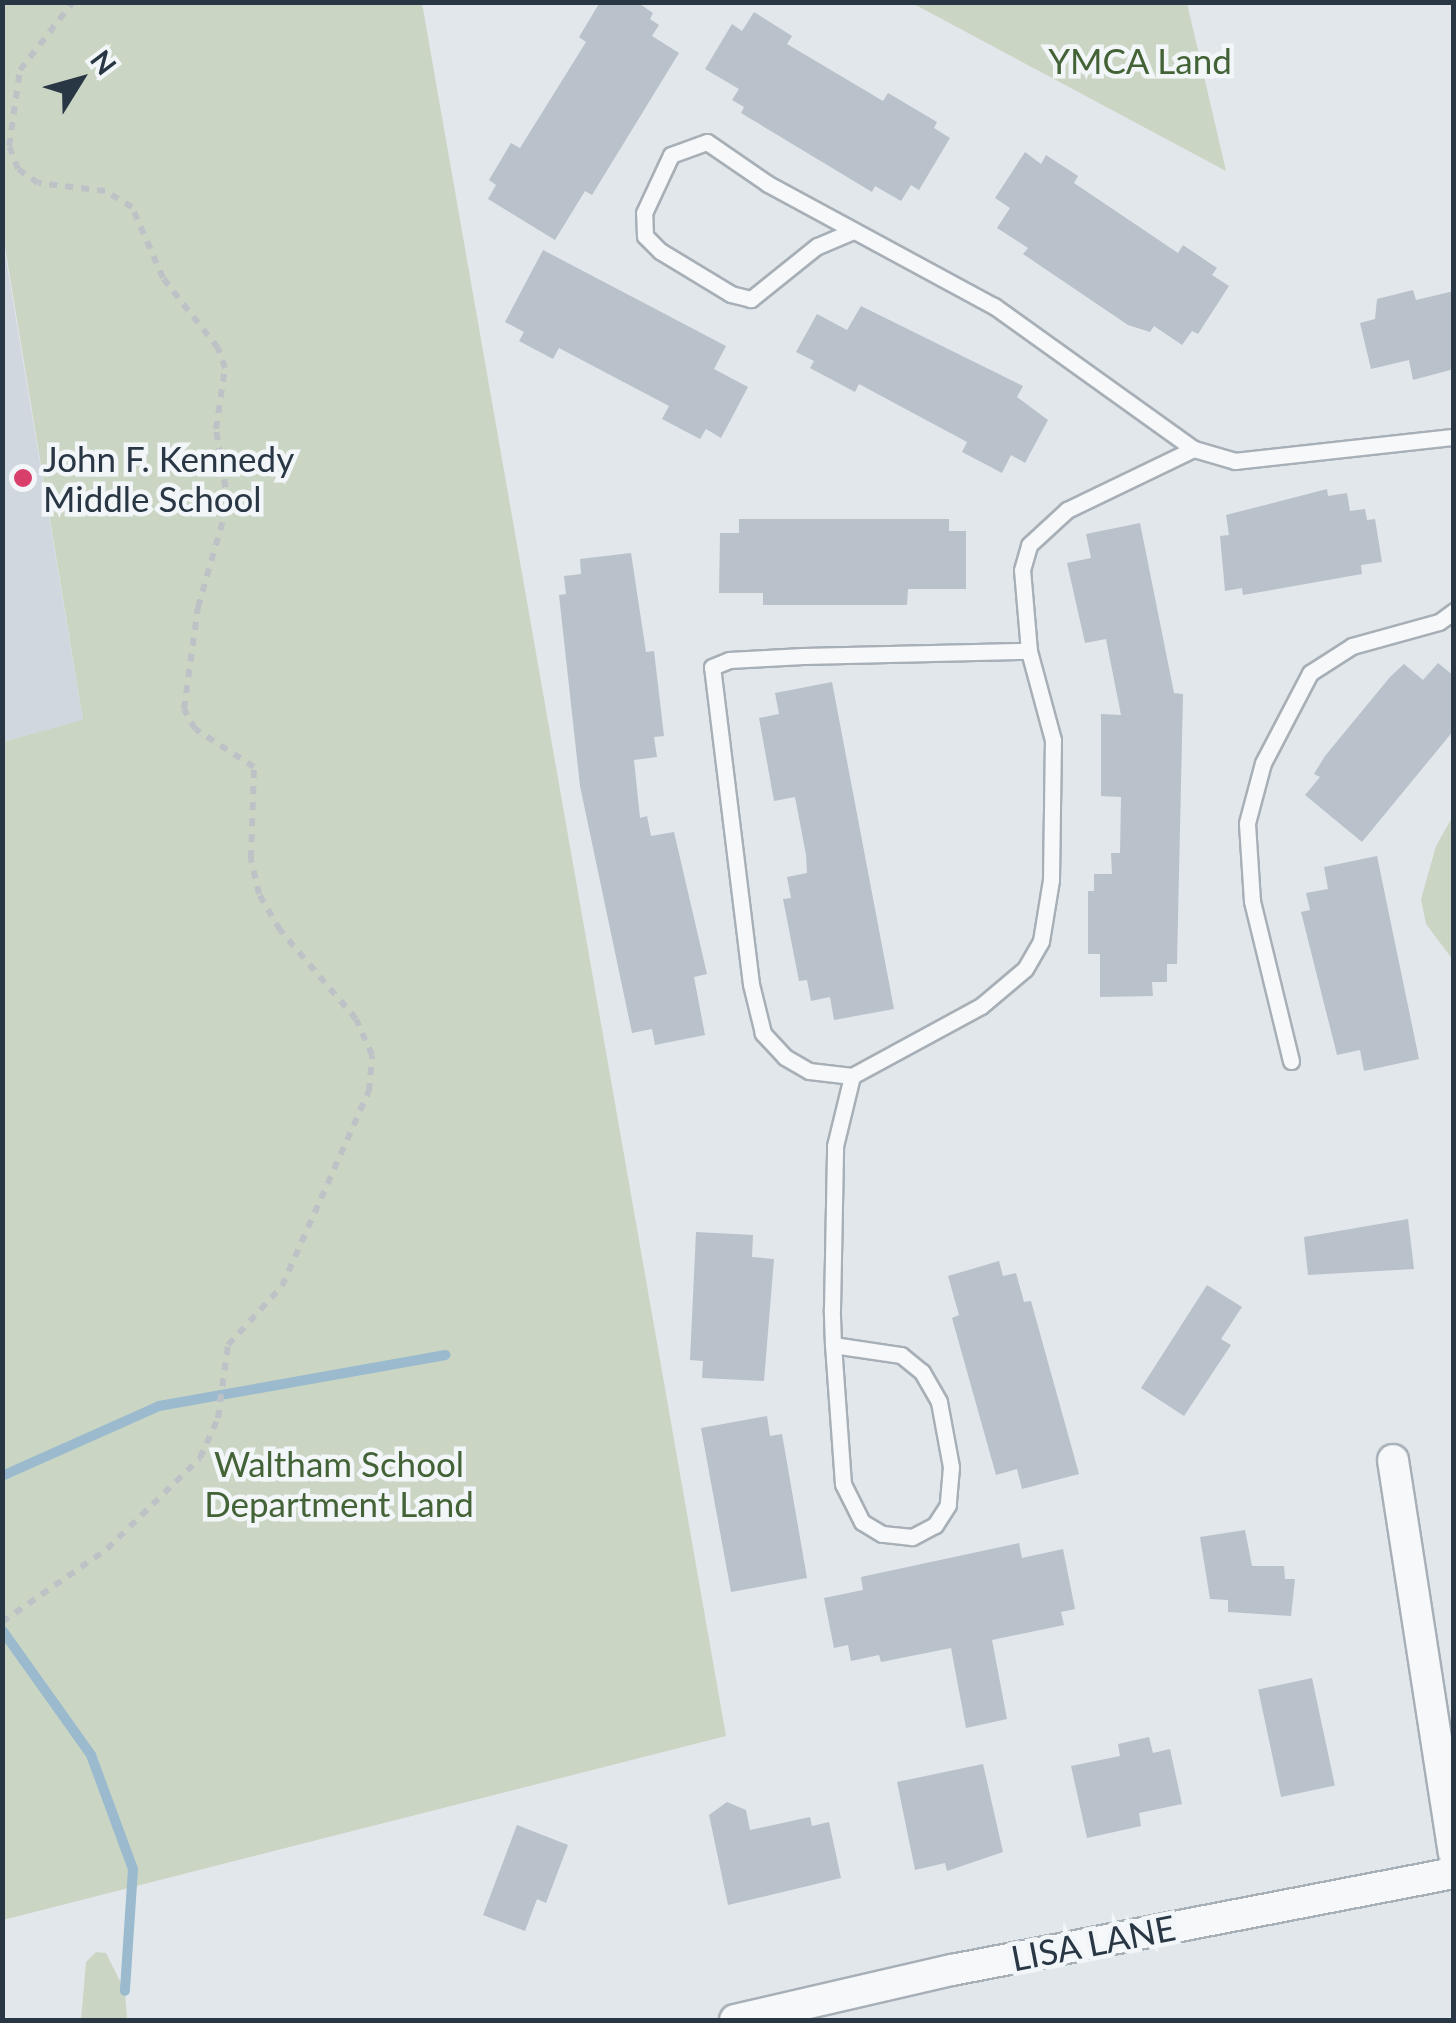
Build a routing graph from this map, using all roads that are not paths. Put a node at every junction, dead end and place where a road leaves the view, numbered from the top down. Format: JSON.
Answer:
{"nodes":[{"id":1,"x":853,"y":231,"type":"junction"},
{"id":2,"x":1454,"y":437,"type":"edge"},
{"id":3,"x":1194,"y":449,"type":"junction"},
{"id":4,"x":1454,"y":611,"type":"edge"},
{"id":5,"x":1029,"y":651,"type":"junction"},
{"id":6,"x":1290,"y":1062,"type":"dead end"},
{"id":7,"x":852,"y":1076,"type":"junction"},
{"id":8,"x":833,"y":1345,"type":"junction"},
{"id":9,"x":1393,"y":1460,"type":"dead end"},
{"id":10,"x":1454,"y":1853,"type":"edge"},
{"id":11,"x":1454,"y":1873,"type":"edge"},
{"id":12,"x":735,"y":2020,"type":"edge"}],
"edges":[{"from":1,"to":1,"type":"lane"},
{"from":1,"to":3,"type":"lane"},
{"from":2,"to":3,"type":"lane"},
{"from":3,"to":5,"type":"lane"},
{"from":4,"to":6,"type":"lane"},
{"from":5,"to":7,"type":"lane"},
{"from":5,"to":7,"type":"lane"},
{"from":7,"to":8,"type":"lane"},
{"from":8,"to":8,"type":"lane"},
{"from":9,"to":10,"type":"street"},
{"from":11,"to":12,"type":"street","name":"LISA LANE"}]}
